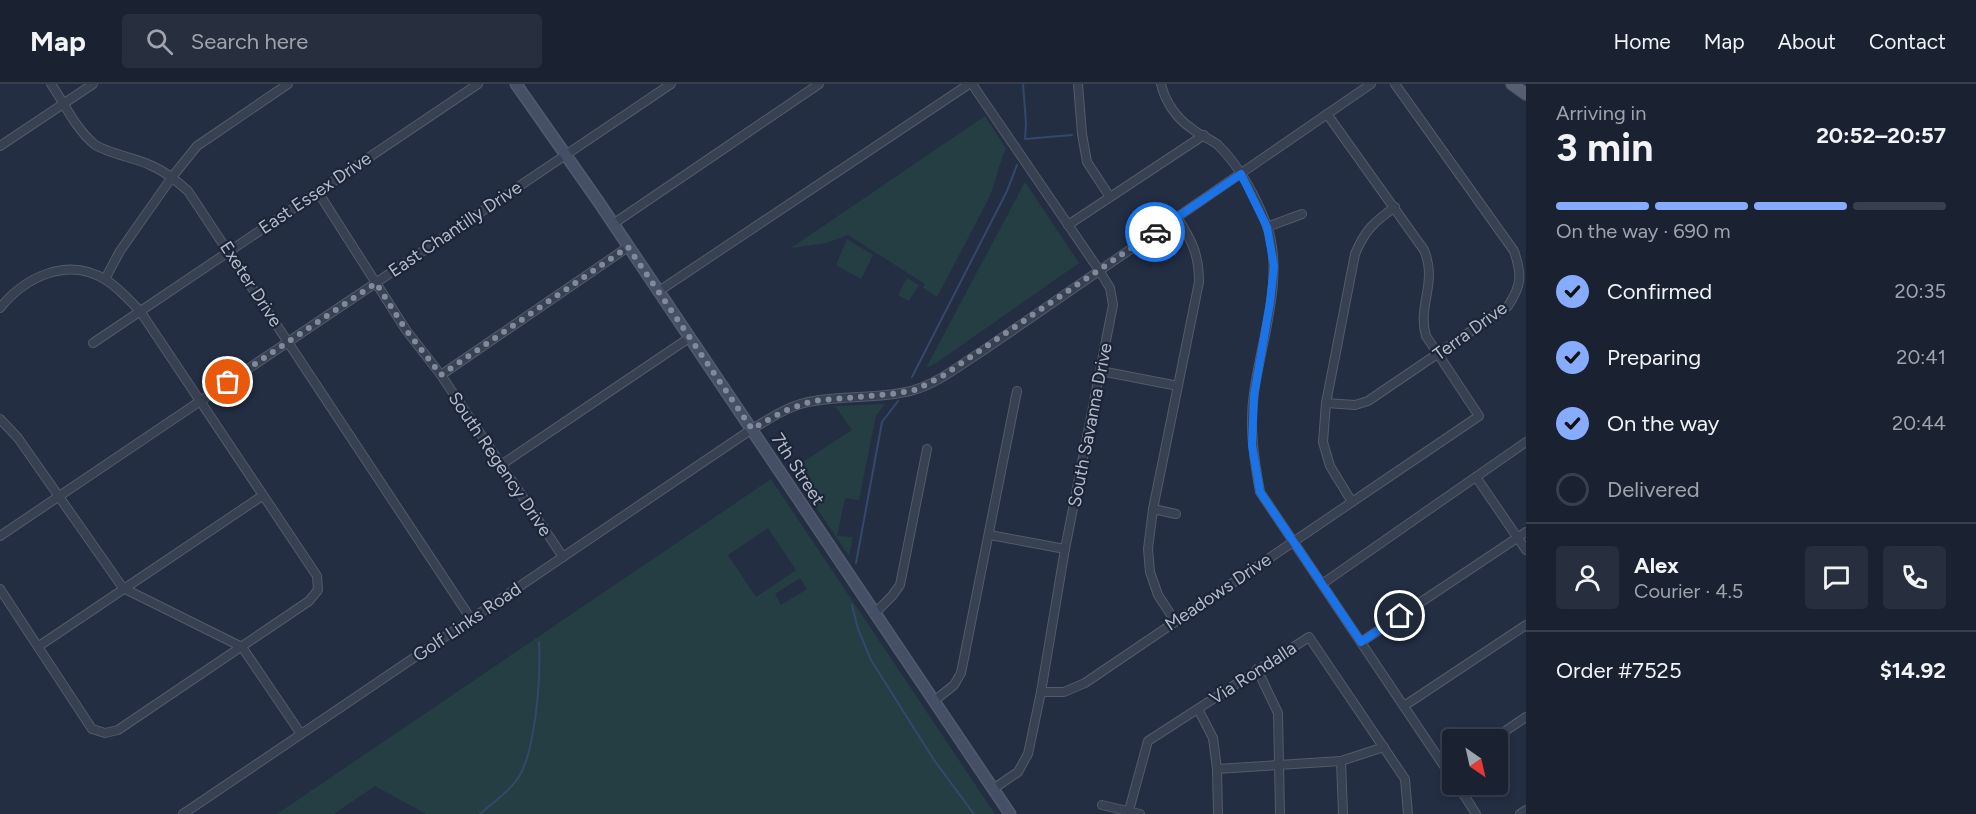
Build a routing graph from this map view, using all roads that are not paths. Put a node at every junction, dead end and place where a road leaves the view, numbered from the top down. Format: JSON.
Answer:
{"nodes":[{"id":1,"x":51,"y":84,"type":"edge"},
{"id":2,"x":93,"y":84,"type":"edge"},
{"id":3,"x":288,"y":84,"type":"edge"},
{"id":4,"x":478,"y":84,"type":"edge"},
{"id":5,"x":516,"y":84,"type":"edge"},
{"id":6,"x":671,"y":84,"type":"edge"},
{"id":7,"x":819,"y":84,"type":"edge"},
{"id":8,"x":971,"y":84,"type":"edge"},
{"id":9,"x":1078,"y":84,"type":"edge"},
{"id":10,"x":1161,"y":84,"type":"edge"},
{"id":11,"x":1371,"y":84,"type":"edge"},
{"id":12,"x":1395,"y":84,"type":"edge"},
{"id":13,"x":1512,"y":84,"type":"edge"},
{"id":14,"x":1526,"y":94,"type":"edge"},
{"id":15,"x":64,"y":103,"type":"junction"},
{"id":16,"x":1328,"y":114,"type":"junction"},
{"id":17,"x":1204,"y":135,"type":"junction"},
{"id":18,"x":0,"y":146,"type":"edge"},
{"id":19,"x":566,"y":155,"type":"junction"},
{"id":20,"x":1241,"y":174,"type":"junction"},
{"id":21,"x":172,"y":177,"type":"junction"},
{"id":22,"x":318,"y":192,"type":"junction"},
{"id":23,"x":1110,"y":197,"type":"junction"},
{"id":24,"x":1395,"y":207,"type":"junction"},
{"id":25,"x":1302,"y":214,"type":"dead end"},
{"id":26,"x":1177,"y":217,"type":"junction"},
{"id":27,"x":613,"y":224,"type":"junction"},
{"id":28,"x":1068,"y":225,"type":"junction"},
{"id":29,"x":1267,"y":227,"type":"junction"},
{"id":30,"x":628,"y":247,"type":"junction"},
{"id":31,"x":229,"y":250,"type":"junction"},
{"id":32,"x":1099,"y":270,"type":"junction"},
{"id":33,"x":105,"y":279,"type":"junction"},
{"id":34,"x":376,"y":283,"type":"junction"},
{"id":35,"x":659,"y":291,"type":"junction"},
{"id":36,"x":0,"y":308,"type":"edge"},
{"id":37,"x":140,"y":311,"type":"junction"},
{"id":38,"x":689,"y":338,"type":"junction"},
{"id":39,"x":289,"y":342,"type":"junction"},
{"id":40,"x":93,"y":343,"type":"dead end"},
{"id":41,"x":1438,"y":355,"type":"junction"},
{"id":42,"x":1101,"y":371,"type":"junction"},
{"id":43,"x":441,"y":375,"type":"junction"},
{"id":44,"x":1178,"y":386,"type":"junction"},
{"id":45,"x":1017,"y":391,"type":"dead end"},
{"id":46,"x":199,"y":402,"type":"junction"},
{"id":47,"x":1326,"y":403,"type":"junction"},
{"id":48,"x":0,"y":419,"type":"edge"},
{"id":49,"x":752,"y":429,"type":"junction"},
{"id":50,"x":1526,"y":442,"type":"edge"},
{"id":51,"x":927,"y":449,"type":"dead end"},
{"id":52,"x":501,"y":465,"type":"junction"},
{"id":53,"x":1476,"y":477,"type":"junction"},
{"id":54,"x":59,"y":496,"type":"junction"},
{"id":55,"x":262,"y":496,"type":"junction"},
{"id":56,"x":1352,"y":502,"type":"junction"},
{"id":57,"x":1153,"y":509,"type":"junction"},
{"id":58,"x":1176,"y":514,"type":"dead end"},
{"id":59,"x":1526,"y":532,"type":"edge"},
{"id":60,"x":990,"y":535,"type":"junction"},
{"id":61,"x":0,"y":536,"type":"edge"},
{"id":62,"x":1518,"y":538,"type":"junction"},
{"id":63,"x":1292,"y":542,"type":"junction"},
{"id":64,"x":1065,"y":549,"type":"junction"},
{"id":65,"x":1526,"y":550,"type":"edge"},
{"id":66,"x":563,"y":557,"type":"junction"},
{"id":67,"x":1322,"y":584,"type":"junction"},
{"id":68,"x":123,"y":588,"type":"junction"},
{"id":69,"x":0,"y":590,"type":"edge"},
{"id":70,"x":874,"y":614,"type":"junction"},
{"id":71,"x":471,"y":619,"type":"junction"},
{"id":72,"x":1175,"y":621,"type":"junction"},
{"id":73,"x":1526,"y":625,"type":"edge"},
{"id":74,"x":1361,"y":642,"type":"junction"},
{"id":75,"x":39,"y":646,"type":"junction"},
{"id":76,"x":242,"y":647,"type":"junction"},
{"id":77,"x":1257,"y":669,"type":"junction"},
{"id":78,"x":1041,"y":692,"type":"junction"},
{"id":79,"x":934,"y":701,"type":"junction"},
{"id":80,"x":1404,"y":706,"type":"junction"},
{"id":81,"x":1198,"y":709,"type":"junction"},
{"id":82,"x":1526,"y":717,"type":"edge"},
{"id":83,"x":1508,"y":729,"type":"edge"},
{"id":84,"x":301,"y":734,"type":"junction"},
{"id":85,"x":1384,"y":747,"type":"junction"},
{"id":86,"x":1442,"y":758,"type":"edge"},
{"id":87,"x":1341,"y":761,"type":"junction"},
{"id":88,"x":1278,"y":765,"type":"junction"},
{"id":89,"x":1217,"y":769,"type":"junction"},
{"id":90,"x":993,"y":789,"type":"junction"},
{"id":91,"x":1464,"y":795,"type":"edge"},
{"id":92,"x":1102,"y":805,"type":"dead end"},
{"id":93,"x":1526,"y":810,"type":"edge"},
{"id":94,"x":1128,"y":812,"type":"edge"},
{"id":95,"x":183,"y":814,"type":"edge"},
{"id":96,"x":1010,"y":814,"type":"edge"},
{"id":97,"x":1140,"y":814,"type":"edge"},
{"id":98,"x":1218,"y":814,"type":"edge"},
{"id":99,"x":1280,"y":814,"type":"edge"},
{"id":100,"x":1343,"y":814,"type":"edge"},
{"id":101,"x":1408,"y":814,"type":"edge"},
{"id":102,"x":1476,"y":814,"type":"edge"},
{"id":103,"x":1520,"y":814,"type":"edge"}],
"edges":[{"from":1,"to":15,"type":"street","name":"Exeter Drive"},
{"from":2,"to":15,"type":"street"},
{"from":3,"to":21,"type":"street"},
{"from":4,"to":22,"type":"street","name":"East Essex Drive"},
{"from":5,"to":19,"type":"main road","name":"7th Street"},
{"from":6,"to":19,"type":"street","name":"East Chantilly Drive"},
{"from":7,"to":27,"type":"street"},
{"from":8,"to":28,"type":"street","name":"South Savanna Drive"},
{"from":8,"to":35,"type":"street"},
{"from":9,"to":23,"type":"street"},
{"from":10,"to":17,"type":"street"},
{"from":11,"to":16,"type":"street","name":"Golf Links Road"},
{"from":12,"to":41,"type":"street","name":"Terra Drive"},
{"from":13,"to":14,"type":"main road"},
{"from":15,"to":18,"type":"street"},
{"from":15,"to":21,"type":"street","name":"Exeter Drive"},
{"from":16,"to":20,"type":"street","name":"Golf Links Road"},
{"from":16,"to":24,"type":"street"},
{"from":17,"to":20,"type":"street"},
{"from":17,"to":23,"type":"street"},
{"from":19,"to":27,"type":"main road","name":"7th Street"},
{"from":19,"to":34,"type":"street","name":"East Chantilly Drive"},
{"from":20,"to":26,"type":"street","name":"Golf Links Road"},
{"from":20,"to":29,"type":"street"},
{"from":21,"to":31,"type":"street","name":"Exeter Drive"},
{"from":21,"to":33,"type":"street"},
{"from":22,"to":31,"type":"street","name":"East Essex Drive"},
{"from":22,"to":34,"type":"street","name":"South Regency Drive"},
{"from":23,"to":28,"type":"street"},
{"from":24,"to":41,"type":"street"},
{"from":24,"to":47,"type":"street"},
{"from":25,"to":29,"type":"street"},
{"from":26,"to":32,"type":"street","name":"Golf Links Road"},
{"from":26,"to":44,"type":"street"},
{"from":27,"to":30,"type":"main road","name":"7th Street"},
{"from":28,"to":32,"type":"street","name":"South Savanna Drive"},
{"from":29,"to":63,"type":"street"},
{"from":30,"to":35,"type":"main road","name":"7th Street"},
{"from":30,"to":43,"type":"street"},
{"from":31,"to":37,"type":"street","name":"East Essex Drive"},
{"from":31,"to":39,"type":"street","name":"Exeter Drive"},
{"from":32,"to":42,"type":"street","name":"South Savanna Drive"},
{"from":32,"to":49,"type":"street","name":"Golf Links Road"},
{"from":33,"to":36,"type":"street"},
{"from":33,"to":37,"type":"street"},
{"from":34,"to":39,"type":"street","name":"East Chantilly Drive"},
{"from":34,"to":43,"type":"street","name":"South Regency Drive"},
{"from":35,"to":38,"type":"main road","name":"7th Street"},
{"from":37,"to":40,"type":"street","name":"East Essex Drive"},
{"from":37,"to":46,"type":"street"},
{"from":38,"to":49,"type":"main road","name":"7th Street"},
{"from":38,"to":52,"type":"street"},
{"from":39,"to":46,"type":"street","name":"East Chantilly Drive"},
{"from":39,"to":71,"type":"street","name":"Exeter Drive"},
{"from":41,"to":47,"type":"street","name":"Terra Drive"},
{"from":41,"to":56,"type":"street","name":"Meadows Drive"},
{"from":42,"to":44,"type":"street"},
{"from":42,"to":64,"type":"street","name":"South Savanna Drive"},
{"from":43,"to":52,"type":"street","name":"South Regency Drive"},
{"from":44,"to":57,"type":"street"},
{"from":45,"to":60,"type":"street"},
{"from":46,"to":54,"type":"street","name":"East Chantilly Drive"},
{"from":46,"to":55,"type":"street"},
{"from":47,"to":56,"type":"street"},
{"from":48,"to":54,"type":"street"},
{"from":49,"to":66,"type":"street","name":"Golf Links Road"},
{"from":49,"to":70,"type":"main road","name":"7th Street"},
{"from":50,"to":53,"type":"street"},
{"from":51,"to":70,"type":"street"},
{"from":52,"to":66,"type":"street","name":"South Regency Drive"},
{"from":53,"to":62,"type":"street"},
{"from":53,"to":67,"type":"street"},
{"from":54,"to":61,"type":"street","name":"East Chantilly Drive"},
{"from":54,"to":68,"type":"street"},
{"from":55,"to":68,"type":"street"},
{"from":55,"to":76,"type":"street"},
{"from":56,"to":63,"type":"street","name":"Meadows Drive"},
{"from":57,"to":58,"type":"street"},
{"from":57,"to":72,"type":"street"},
{"from":59,"to":62,"type":"street"},
{"from":60,"to":64,"type":"street"},
{"from":60,"to":79,"type":"street"},
{"from":62,"to":65,"type":"street"},
{"from":62,"to":74,"type":"street"},
{"from":63,"to":67,"type":"street"},
{"from":63,"to":72,"type":"street","name":"Meadows Drive"},
{"from":64,"to":78,"type":"street","name":"South Savanna Drive"},
{"from":66,"to":71,"type":"street","name":"Golf Links Road"},
{"from":67,"to":74,"type":"street"},
{"from":68,"to":75,"type":"street"},
{"from":68,"to":76,"type":"street"},
{"from":69,"to":75,"type":"street"},
{"from":70,"to":79,"type":"main road","name":"7th Street"},
{"from":71,"to":84,"type":"street","name":"Golf Links Road"},
{"from":72,"to":78,"type":"street","name":"Meadows Drive"},
{"from":73,"to":80,"type":"street"},
{"from":74,"to":80,"type":"street"},
{"from":75,"to":76,"type":"street"},
{"from":76,"to":84,"type":"street"},
{"from":77,"to":81,"type":"street","name":"Via Rondalla"},
{"from":77,"to":85,"type":"street","name":"Via Rondalla"},
{"from":77,"to":88,"type":"street"},
{"from":78,"to":90,"type":"street","name":"South Savanna Drive"},
{"from":79,"to":90,"type":"main road","name":"7th Street"},
{"from":80,"to":86,"type":"street"},
{"from":81,"to":89,"type":"street"},
{"from":81,"to":94,"type":"street","name":"Via Rondalla"},
{"from":82,"to":83,"type":"street"},
{"from":84,"to":95,"type":"street","name":"Golf Links Road"},
{"from":85,"to":87,"type":"street"},
{"from":85,"to":101,"type":"street","name":"Via Rondalla"},
{"from":87,"to":88,"type":"street"},
{"from":87,"to":100,"type":"street"},
{"from":88,"to":89,"type":"street"},
{"from":88,"to":99,"type":"street"},
{"from":89,"to":98,"type":"street"},
{"from":90,"to":96,"type":"main road","name":"7th Street"},
{"from":91,"to":102,"type":"street"},
{"from":92,"to":94,"type":"street"},
{"from":93,"to":103,"type":"street"},
{"from":94,"to":97,"type":"street"}]}
